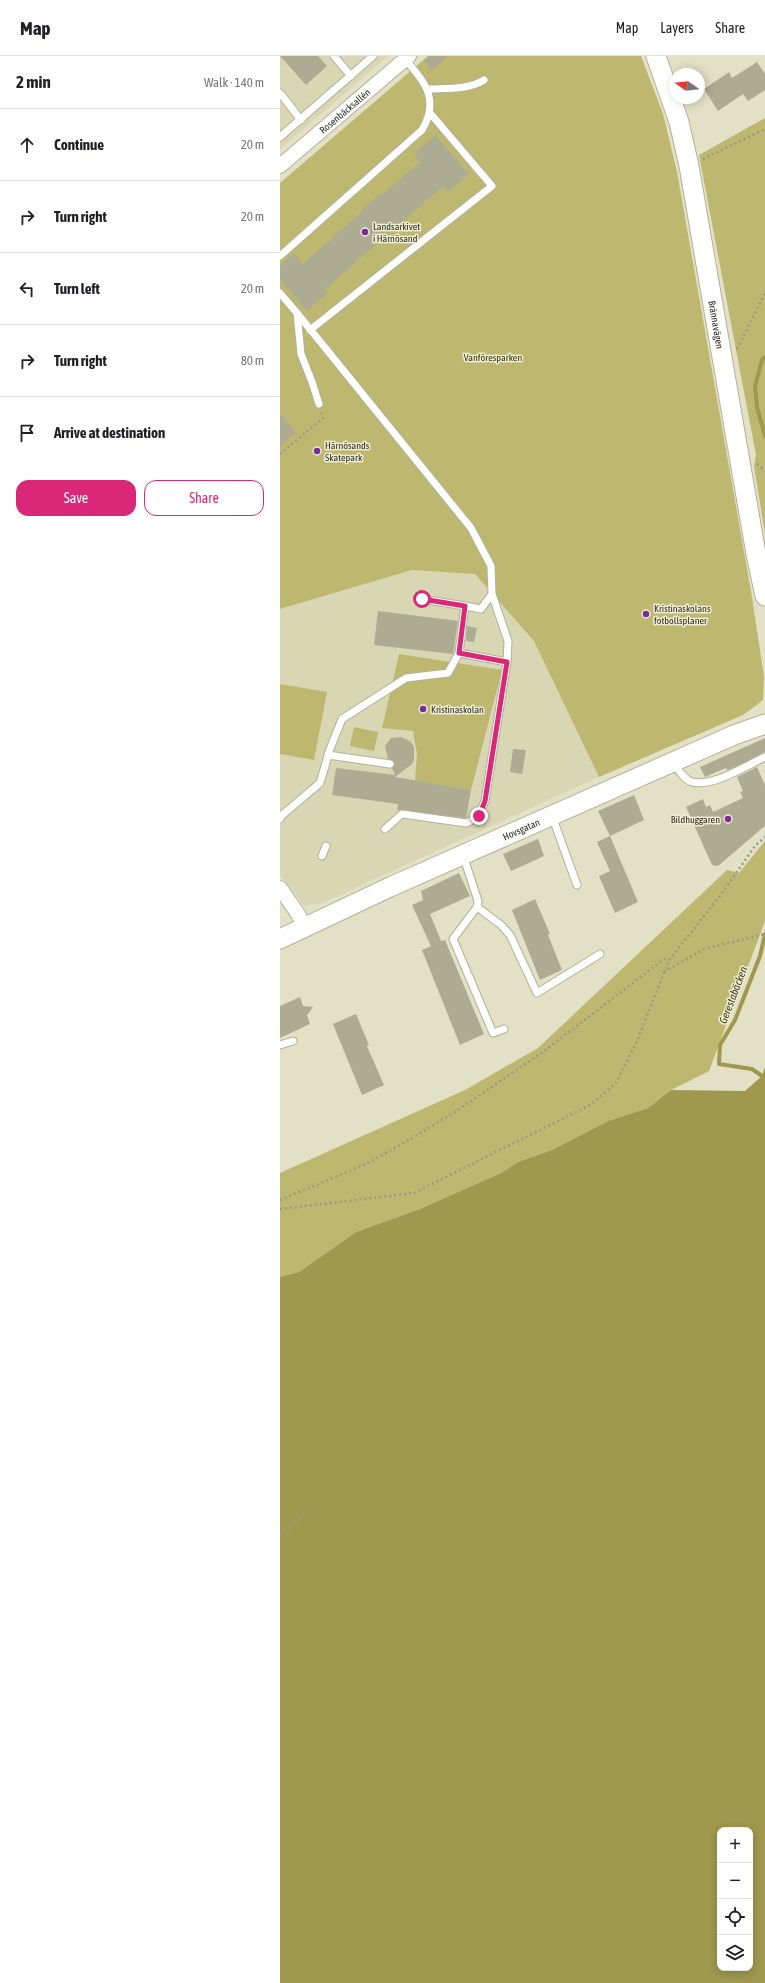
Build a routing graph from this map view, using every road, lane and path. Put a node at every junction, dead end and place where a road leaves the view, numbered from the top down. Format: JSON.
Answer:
{"nodes":[{"id":1,"x":334,"y":56,"type":"edge"},
{"id":2,"x":373,"y":56,"type":"edge"},
{"id":3,"x":656,"y":56,"type":"edge"},
{"id":4,"x":407,"y":58,"type":"edge"},
{"id":5,"x":350,"y":76,"type":"junction"},
{"id":6,"x":484,"y":80,"type":"dead end"},
{"id":7,"x":428,"y":89,"type":"junction"},
{"id":8,"x":280,"y":93,"type":"edge"},
{"id":9,"x":430,"y":113,"type":"junction"},
{"id":10,"x":301,"y":120,"type":"junction"},
{"id":11,"x":765,"y":129,"type":"edge"},
{"id":12,"x":280,"y":137,"type":"edge"},
{"id":13,"x":280,"y":166,"type":"edge"},
{"id":14,"x":689,"y":166,"type":"junction"},
{"id":15,"x":280,"y":256,"type":"edge"},
{"id":16,"x":280,"y":293,"type":"edge"},
{"id":17,"x":765,"y":293,"type":"edge"},
{"id":18,"x":296,"y":313,"type":"junction"},
{"id":19,"x":310,"y":330,"type":"junction"},
{"id":20,"x":735,"y":354,"type":"dead end"},
{"id":21,"x":319,"y":404,"type":"joint"},
{"id":22,"x":280,"y":454,"type":"edge"},
{"id":23,"x":492,"y":594,"type":"junction"},
{"id":24,"x":765,"y":596,"type":"edge"},
{"id":25,"x":422,"y":599,"type":"dead end"},
{"id":26,"x":465,"y":606,"type":"junction"},
{"id":27,"x":459,"y":653,"type":"junction"},
{"id":28,"x":507,"y":662,"type":"junction"},
{"id":29,"x":765,"y":724,"type":"edge"},
{"id":30,"x":328,"y":755,"type":"junction"},
{"id":31,"x":765,"y":757,"type":"edge"},
{"id":32,"x":673,"y":762,"type":"junction"},
{"id":33,"x":390,"y":764,"type":"dead end"},
{"id":34,"x":552,"y":816,"type":"junction"},
{"id":35,"x":280,"y":819,"type":"edge"},
{"id":36,"x":385,"y":829,"type":"dead end"},
{"id":37,"x":765,"y":837,"type":"edge"},
{"id":38,"x":326,"y":846,"type":"dead end"},
{"id":39,"x":463,"y":855,"type":"junction"},
{"id":40,"x":322,"y":856,"type":"dead end"},
{"id":41,"x":578,"y":885,"type":"dead end"},
{"id":42,"x":280,"y":888,"type":"edge"},
{"id":43,"x":477,"y":907,"type":"junction"},
{"id":44,"x":305,"y":928,"type":"junction"},
{"id":45,"x":765,"y":934,"type":"edge"},
{"id":46,"x":280,"y":939,"type":"edge"},
{"id":47,"x":600,"y":954,"type":"dead end"},
{"id":48,"x":668,"y":960,"type":"junction"},
{"id":49,"x":663,"y":972,"type":"junction"},
{"id":50,"x":504,"y":1029,"type":"dead end"},
{"id":51,"x":293,"y":1041,"type":"dead end"},
{"id":52,"x":280,"y":1044,"type":"edge"},
{"id":53,"x":280,"y":1200,"type":"edge"},
{"id":54,"x":280,"y":1209,"type":"edge"},
{"id":55,"x":306,"y":1513,"type":"dead end"},
{"id":56,"x":280,"y":1535,"type":"edge"}],
"edges":[{"from":1,"to":5,"type":"lane"},
{"from":2,"to":5,"type":"lane"},
{"from":3,"to":14,"type":"street","name":"Brännavägen"},
{"from":4,"to":7,"type":"lane"},
{"from":4,"to":13,"type":"street","name":"Rosenbäcksallén"},
{"from":5,"to":10,"type":"lane"},
{"from":6,"to":7,"type":"lane"},
{"from":7,"to":9,"type":"lane"},
{"from":8,"to":10,"type":"lane"},
{"from":9,"to":15,"type":"lane"},
{"from":9,"to":19,"type":"lane"},
{"from":10,"to":12,"type":"lane"},
{"from":11,"to":14,"type":"path"},
{"from":14,"to":24,"type":"street","name":"Brännavägen"},
{"from":16,"to":18,"type":"lane"},
{"from":17,"to":20,"type":"path"},
{"from":18,"to":19,"type":"lane"},
{"from":18,"to":21,"type":"lane"},
{"from":19,"to":23,"type":"lane"},
{"from":21,"to":22,"type":"path"},
{"from":23,"to":26,"type":"lane"},
{"from":23,"to":28,"type":"lane"},
{"from":25,"to":26,"type":"lane"},
{"from":26,"to":27,"type":"lane"},
{"from":27,"to":28,"type":"lane"},
{"from":27,"to":30,"type":"lane"},
{"from":28,"to":36,"type":"lane"},
{"from":29,"to":32,"type":"street","name":"Hovsgatan"},
{"from":30,"to":33,"type":"lane"},
{"from":30,"to":35,"type":"lane"},
{"from":31,"to":32,"type":"lane"},
{"from":32,"to":34,"type":"street","name":"Hovsgatan"},
{"from":34,"to":39,"type":"street","name":"Hovsgatan"},
{"from":34,"to":41,"type":"lane"},
{"from":37,"to":48,"type":"path"},
{"from":38,"to":40,"type":"lane"},
{"from":39,"to":43,"type":"lane"},
{"from":39,"to":44,"type":"street","name":"Hovsgatan"},
{"from":42,"to":44,"type":"street"},
{"from":43,"to":47,"type":"lane"},
{"from":43,"to":50,"type":"lane"},
{"from":44,"to":46,"type":"street","name":"Hovsgatan"},
{"from":45,"to":49,"type":"path"},
{"from":48,"to":49,"type":"path"},
{"from":48,"to":53,"type":"path"},
{"from":49,"to":54,"type":"path"},
{"from":51,"to":52,"type":"lane"},
{"from":55,"to":56,"type":"path"}]}
